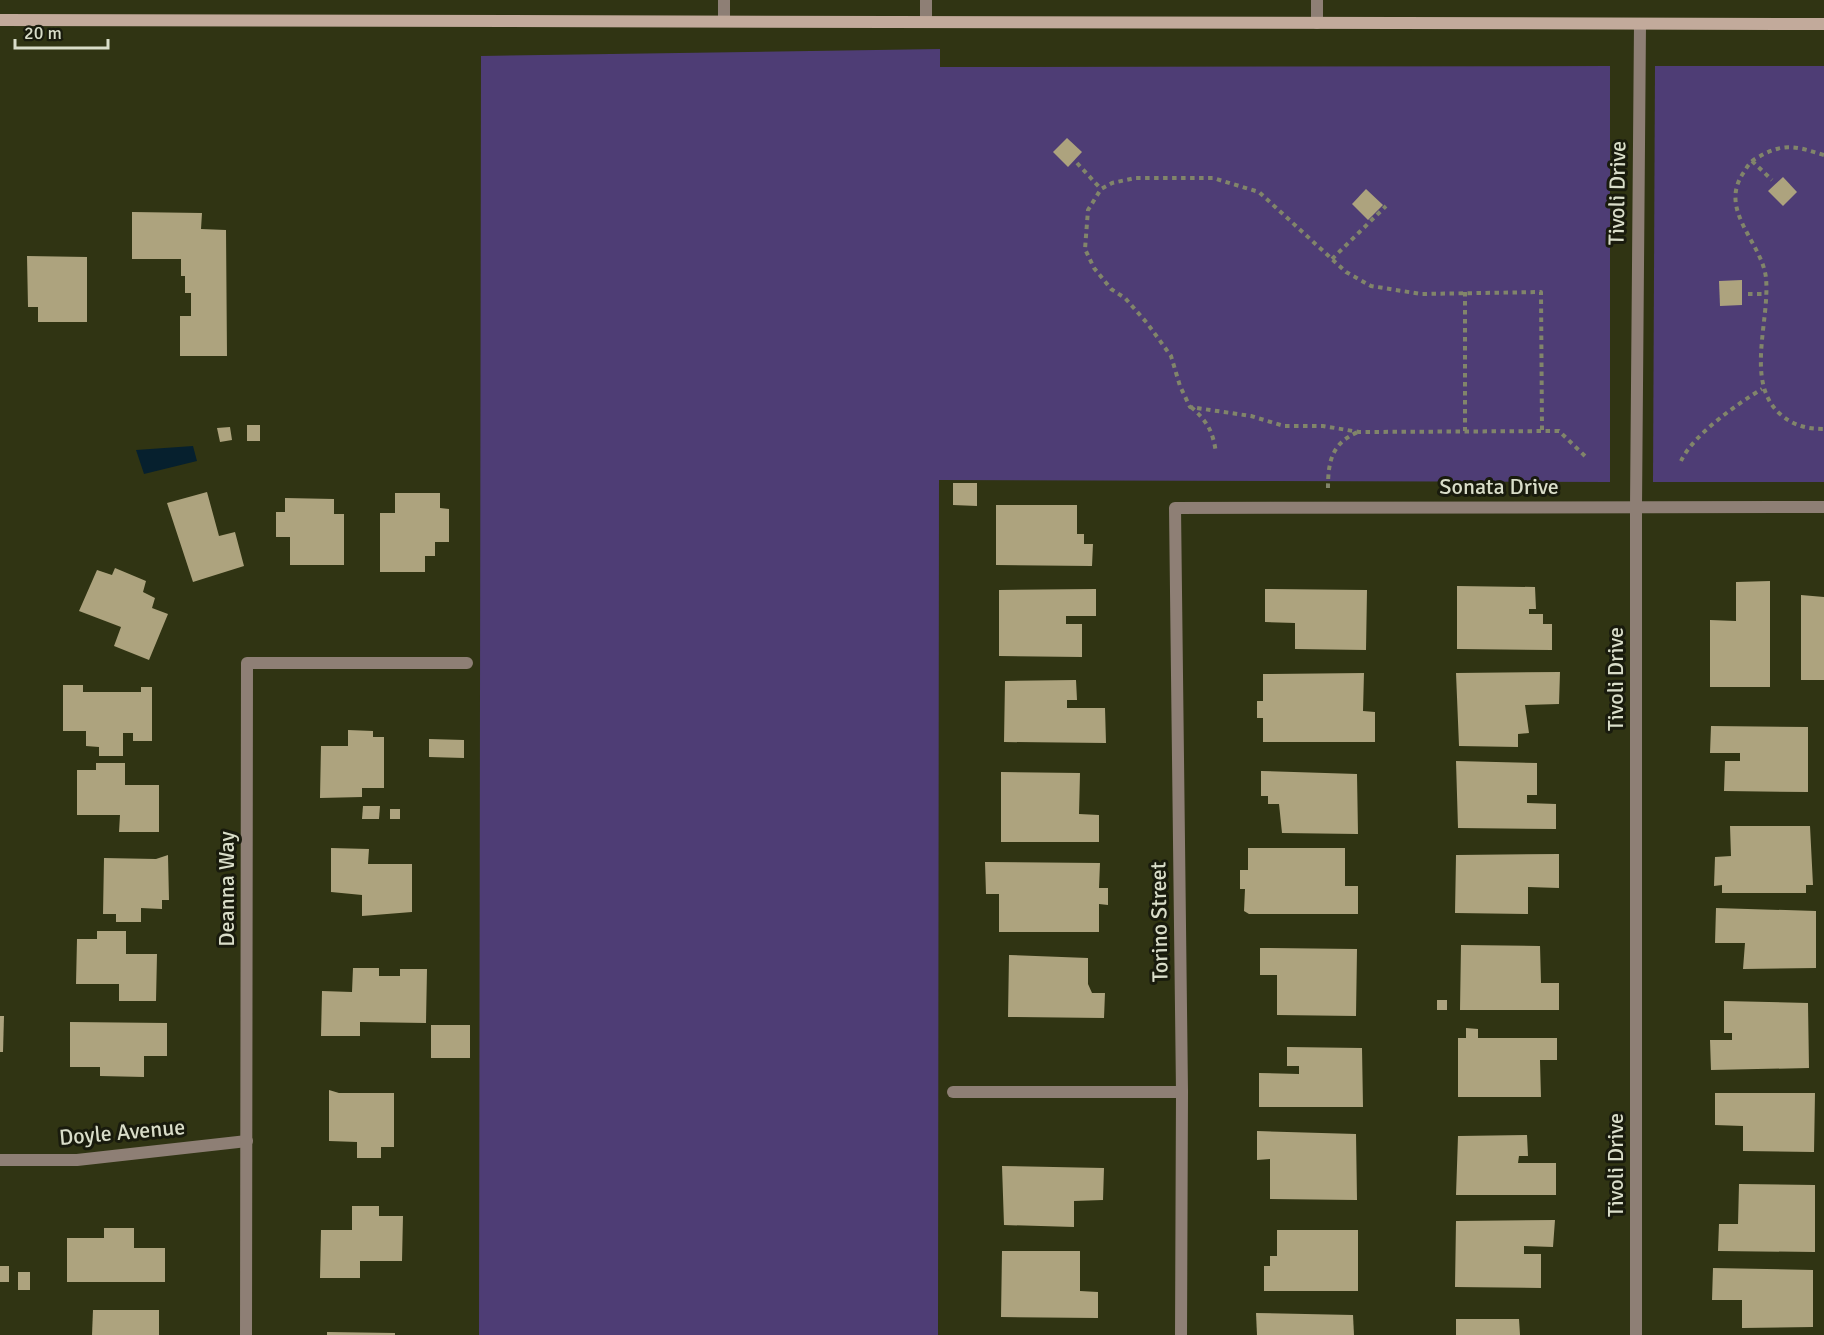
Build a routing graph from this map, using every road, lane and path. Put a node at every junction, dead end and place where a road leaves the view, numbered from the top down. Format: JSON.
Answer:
{"nodes":[{"id":1,"x":724,"y":0,"type":"edge"},
{"id":2,"x":926,"y":0,"type":"edge"},
{"id":3,"x":1317,"y":0,"type":"edge"},
{"id":4,"x":0,"y":20,"type":"edge"},
{"id":5,"x":724,"y":21,"type":"junction"},
{"id":6,"x":926,"y":22,"type":"junction"},
{"id":7,"x":1317,"y":23,"type":"junction"},
{"id":8,"x":1640,"y":24,"type":"junction"},
{"id":9,"x":1824,"y":24,"type":"edge"},
{"id":10,"x":1824,"y":155,"type":"edge"},
{"id":11,"x":1752,"y":160,"type":"junction"},
{"id":12,"x":1077,"y":163,"type":"dead end"},
{"id":13,"x":1772,"y":180,"type":"dead end"},
{"id":14,"x":1101,"y":189,"type":"junction"},
{"id":15,"x":1386,"y":206,"type":"dead end"},
{"id":16,"x":1332,"y":259,"type":"junction"},
{"id":17,"x":1465,"y":291,"type":"junction"},
{"id":18,"x":1748,"y":294,"type":"dead end"},
{"id":19,"x":1765,"y":294,"type":"junction"},
{"id":20,"x":1762,"y":389,"type":"junction"},
{"id":21,"x":1190,"y":407,"type":"junction"},
{"id":22,"x":1824,"y":429,"type":"edge"},
{"id":23,"x":1542,"y":430,"type":"junction"},
{"id":24,"x":1465,"y":431,"type":"junction"},
{"id":25,"x":1359,"y":432,"type":"junction"},
{"id":26,"x":1216,"y":453,"type":"dead end"},
{"id":27,"x":1588,"y":459,"type":"dead end"},
{"id":28,"x":1682,"y":461,"type":"dead end"},
{"id":29,"x":1328,"y":465,"type":"dead end"},
{"id":30,"x":1635,"y":506,"type":"junction"},
{"id":31,"x":1824,"y":507,"type":"edge"},
{"id":32,"x":1175,"y":508,"type":"joint"},
{"id":33,"x":467,"y":663,"type":"dead end"},
{"id":34,"x":952,"y":1092,"type":"dead end"},
{"id":35,"x":1182,"y":1092,"type":"junction"},
{"id":36,"x":247,"y":1141,"type":"junction"},
{"id":37,"x":0,"y":1160,"type":"edge"},
{"id":38,"x":246,"y":1335,"type":"edge"},
{"id":39,"x":1181,"y":1335,"type":"edge"},
{"id":40,"x":1635,"y":1335,"type":"edge"}],
"edges":[{"from":1,"to":5,"type":"street"},
{"from":2,"to":6,"type":"street"},
{"from":3,"to":7,"type":"street"},
{"from":4,"to":5,"type":"street"},
{"from":5,"to":6,"type":"street"},
{"from":6,"to":7,"type":"street"},
{"from":7,"to":8,"type":"street"},
{"from":8,"to":9,"type":"street"},
{"from":8,"to":30,"type":"street","name":"Tivoli Drive"},
{"from":10,"to":11,"type":"path"},
{"from":11,"to":13,"type":"path"},
{"from":11,"to":19,"type":"path"},
{"from":12,"to":14,"type":"path"},
{"from":14,"to":16,"type":"path"},
{"from":14,"to":21,"type":"path"},
{"from":15,"to":16,"type":"path"},
{"from":16,"to":17,"type":"path"},
{"from":17,"to":23,"type":"path"},
{"from":17,"to":24,"type":"path"},
{"from":18,"to":19,"type":"path"},
{"from":19,"to":20,"type":"path"},
{"from":20,"to":22,"type":"path"},
{"from":20,"to":28,"type":"path"},
{"from":21,"to":25,"type":"path"},
{"from":21,"to":26,"type":"path"},
{"from":23,"to":24,"type":"path"},
{"from":23,"to":27,"type":"path"},
{"from":24,"to":25,"type":"path"},
{"from":25,"to":29,"type":"path"},
{"from":30,"to":31,"type":"street","name":"Sonata Drive"},
{"from":30,"to":32,"type":"street","name":"Sonata Drive"},
{"from":30,"to":40,"type":"street","name":"Tivoli Drive"},
{"from":32,"to":35,"type":"street","name":"Torino Street"},
{"from":33,"to":36,"type":"street","name":"Deanna Way"},
{"from":34,"to":35,"type":"street"},
{"from":35,"to":39,"type":"street","name":"Torino Street"},
{"from":36,"to":37,"type":"street","name":"Doyle Avenue"},
{"from":36,"to":38,"type":"street","name":"Deanna Way"}]}
